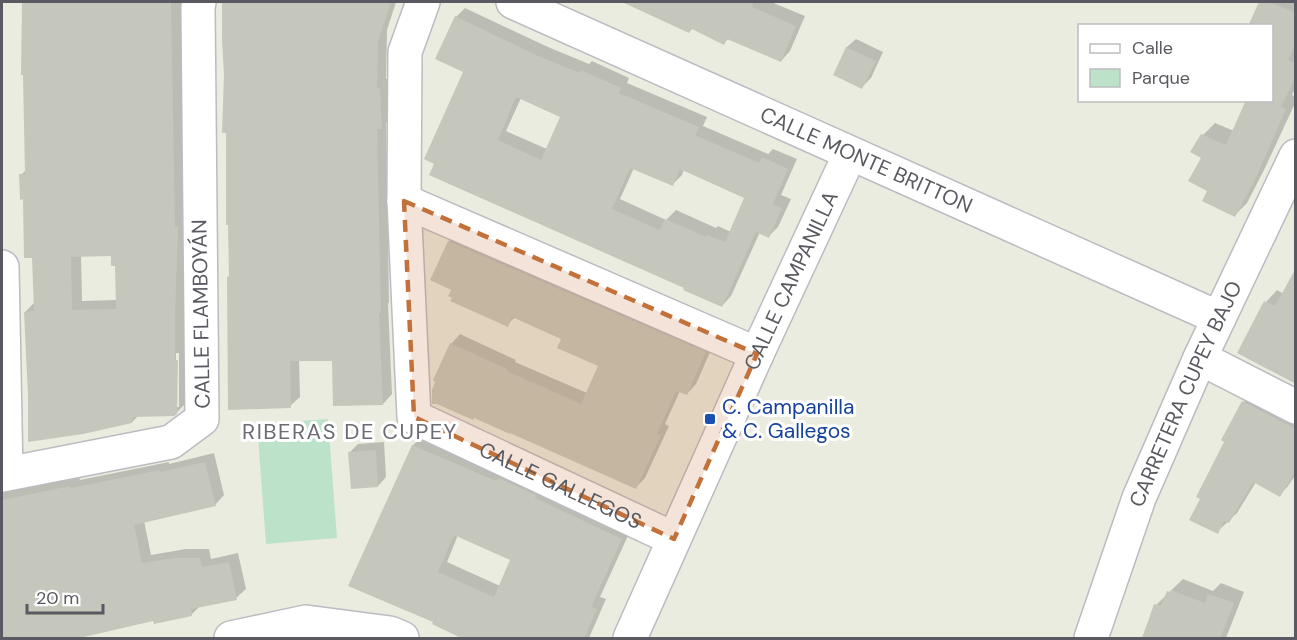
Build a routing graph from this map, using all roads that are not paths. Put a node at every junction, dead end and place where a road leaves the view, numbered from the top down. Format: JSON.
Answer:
{"nodes":[{"id":1,"x":200,"y":2,"type":"edge"},
{"id":2,"x":423,"y":2,"type":"edge"},
{"id":3,"x":513,"y":2,"type":"edge"},
{"id":4,"x":849,"y":154,"type":"junction"},
{"id":5,"x":1296,"y":156,"type":"edge"},
{"id":6,"x":404,"y":201,"type":"junction"},
{"id":7,"x":2,"y":267,"type":"edge"},
{"id":8,"x":1219,"y":318,"type":"junction"},
{"id":9,"x":757,"y":354,"type":"junction"},
{"id":10,"x":1200,"y":358,"type":"junction"},
{"id":11,"x":1296,"y":407,"type":"edge"},
{"id":12,"x":4,"y":475,"type":"edge"},
{"id":13,"x":674,"y":539,"type":"junction"},
{"id":14,"x":394,"y":637,"type":"edge"},
{"id":15,"x":231,"y":639,"type":"edge"},
{"id":16,"x":630,"y":639,"type":"edge"},
{"id":17,"x":1091,"y":639,"type":"edge"}],
"edges":[{"from":1,"to":12,"type":"street","name":"CALLE FLAMBOYÁN"},
{"from":2,"to":6,"type":"street","name":"CALLE GALLEGOS"},
{"from":3,"to":4,"type":"street","name":"CALLE MONTE BRITTON"},
{"from":4,"to":8,"type":"street","name":"CALLE MONTE BRITTON"},
{"from":4,"to":9,"type":"street","name":"CALLE CAMPANILLA"},
{"from":5,"to":8,"type":"street","name":"CARRETERA CUPEY BAJO"},
{"from":6,"to":9,"type":"street"},
{"from":6,"to":13,"type":"street","name":"CALLE GALLEGOS"},
{"from":7,"to":12,"type":"street"},
{"from":8,"to":10,"type":"street","name":"CARRETERA CUPEY BAJO"},
{"from":9,"to":13,"type":"street","name":"CALLE CAMPANILLA"},
{"from":10,"to":11,"type":"street"},
{"from":10,"to":17,"type":"street","name":"CARRETERA CUPEY BAJO"},
{"from":13,"to":16,"type":"street","name":"CALLE CAMPANILLA"},
{"from":14,"to":15,"type":"street"}]}
